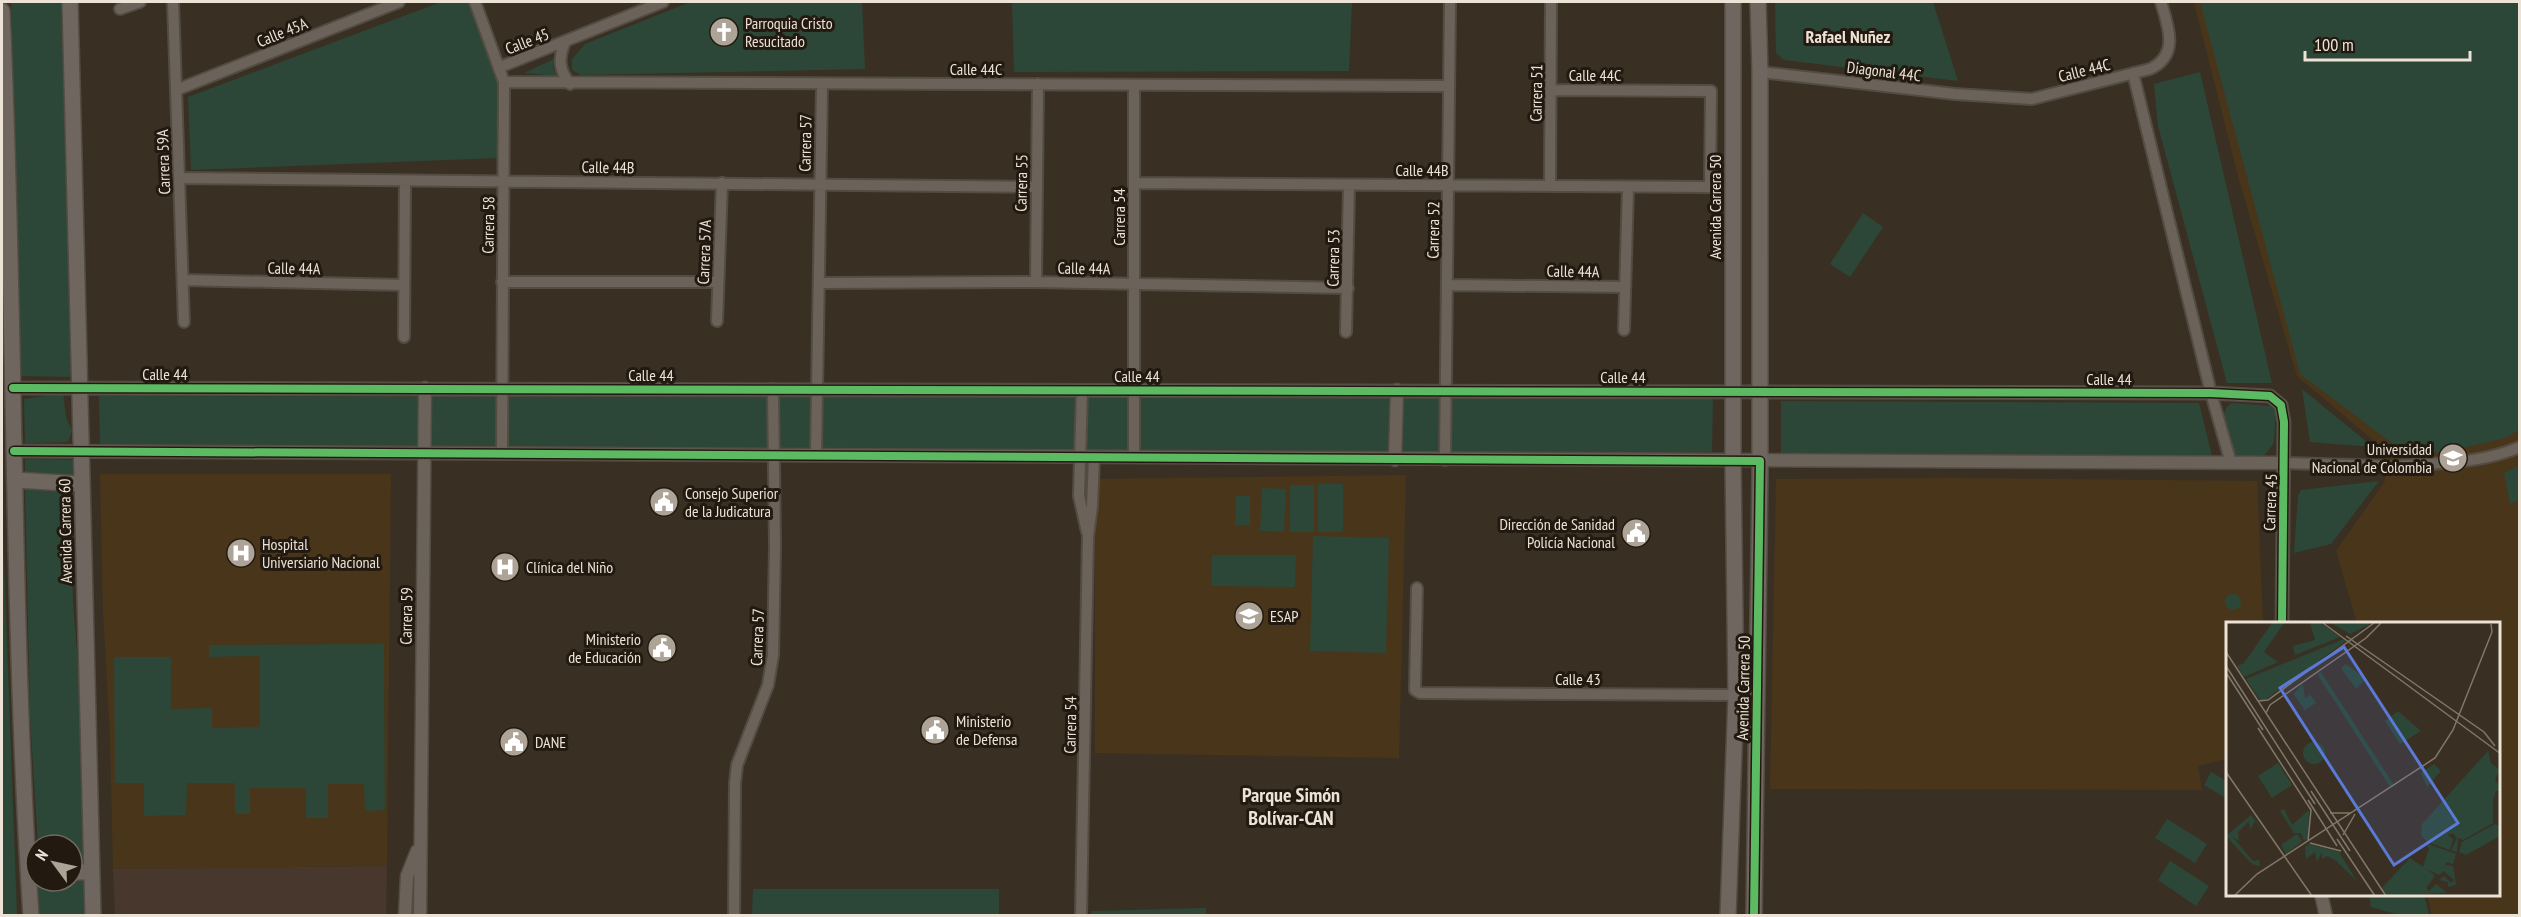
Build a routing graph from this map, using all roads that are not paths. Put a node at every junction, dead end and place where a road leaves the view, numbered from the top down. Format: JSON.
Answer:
{"nodes":[{"id":1,"x":70,"y":2,"type":"edge"},
{"id":2,"x":140,"y":2,"type":"edge"},
{"id":3,"x":172,"y":2,"type":"edge"},
{"id":4,"x":399,"y":2,"type":"edge"},
{"id":5,"x":475,"y":2,"type":"edge"},
{"id":6,"x":663,"y":2,"type":"edge"},
{"id":7,"x":1450,"y":2,"type":"edge"},
{"id":8,"x":1551,"y":2,"type":"edge"},
{"id":9,"x":1733,"y":2,"type":"edge"},
{"id":10,"x":1758,"y":2,"type":"edge"},
{"id":11,"x":2161,"y":2,"type":"edge"},
{"id":12,"x":370,"y":7,"type":"edge"},
{"id":13,"x":120,"y":9,"type":"dead end"},
{"id":14,"x":2,"y":11,"type":"edge"},
{"id":15,"x":565,"y":42,"type":"junction"},
{"id":16,"x":500,"y":67,"type":"junction"},
{"id":17,"x":1760,"y":72,"type":"junction"},
{"id":18,"x":2133,"y":73,"type":"junction"},
{"id":19,"x":504,"y":82,"type":"junction"},
{"id":20,"x":570,"y":84,"type":"junction"},
{"id":21,"x":822,"y":84,"type":"junction"},
{"id":22,"x":1038,"y":84,"type":"junction"},
{"id":23,"x":1134,"y":85,"type":"junction"},
{"id":24,"x":1449,"y":86,"type":"junction"},
{"id":25,"x":176,"y":90,"type":"junction"},
{"id":26,"x":1552,"y":90,"type":"junction"},
{"id":27,"x":1711,"y":91,"type":"joint"},
{"id":28,"x":2005,"y":98,"type":"joint"},
{"id":29,"x":179,"y":178,"type":"junction"},
{"id":30,"x":504,"y":180,"type":"junction"},
{"id":31,"x":405,"y":181,"type":"junction"},
{"id":32,"x":722,"y":183,"type":"junction"},
{"id":33,"x":1134,"y":183,"type":"junction"},
{"id":34,"x":819,"y":185,"type":"junction"},
{"id":35,"x":1349,"y":185,"type":"junction"},
{"id":36,"x":1449,"y":186,"type":"junction"},
{"id":37,"x":1550,"y":186,"type":"junction"},
{"id":38,"x":1036,"y":187,"type":"junction"},
{"id":39,"x":1628,"y":187,"type":"junction"},
{"id":40,"x":1710,"y":187,"type":"joint"},
{"id":41,"x":183,"y":280,"type":"junction"},
{"id":42,"x":502,"y":282,"type":"junction"},
{"id":43,"x":718,"y":282,"type":"junction"},
{"id":44,"x":1036,"y":282,"type":"junction"},
{"id":45,"x":819,"y":283,"type":"junction"},
{"id":46,"x":1134,"y":284,"type":"junction"},
{"id":47,"x":404,"y":285,"type":"junction"},
{"id":48,"x":1448,"y":285,"type":"junction"},
{"id":49,"x":1625,"y":287,"type":"junction"},
{"id":50,"x":1348,"y":288,"type":"junction"},
{"id":51,"x":717,"y":321,"type":"dead end"},
{"id":52,"x":184,"y":322,"type":"dead end"},
{"id":53,"x":1624,"y":330,"type":"dead end"},
{"id":54,"x":1346,"y":332,"type":"dead end"},
{"id":55,"x":404,"y":337,"type":"dead end"},
{"id":56,"x":13,"y":388,"type":"junction"},
{"id":57,"x":81,"y":388,"type":"junction"},
{"id":58,"x":425,"y":388,"type":"junction"},
{"id":59,"x":503,"y":388,"type":"junction"},
{"id":60,"x":773,"y":389,"type":"junction"},
{"id":61,"x":816,"y":389,"type":"junction"},
{"id":62,"x":1082,"y":390,"type":"junction"},
{"id":63,"x":1133,"y":390,"type":"junction"},
{"id":64,"x":1397,"y":390,"type":"junction"},
{"id":65,"x":1447,"y":390,"type":"junction"},
{"id":66,"x":1733,"y":391,"type":"junction"},
{"id":67,"x":1759,"y":391,"type":"junction"},
{"id":68,"x":2211,"y":393,"type":"junction"},
{"id":69,"x":2262,"y":395,"type":"joint"},
{"id":70,"x":2520,"y":447,"type":"edge"},
{"id":71,"x":14,"y":451,"type":"junction"},
{"id":72,"x":82,"y":451,"type":"junction"},
{"id":73,"x":424,"y":453,"type":"junction"},
{"id":74,"x":502,"y":454,"type":"junction"},
{"id":75,"x":774,"y":455,"type":"junction"},
{"id":76,"x":816,"y":455,"type":"junction"},
{"id":77,"x":1080,"y":456,"type":"junction"},
{"id":78,"x":1094,"y":457,"type":"junction"},
{"id":79,"x":1134,"y":457,"type":"junction"},
{"id":80,"x":1395,"y":460,"type":"junction"},
{"id":81,"x":1445,"y":460,"type":"junction"},
{"id":82,"x":1733,"y":461,"type":"junction"},
{"id":83,"x":1760,"y":461,"type":"junction"},
{"id":84,"x":2231,"y":463,"type":"junction"},
{"id":85,"x":2285,"y":463,"type":"junction"},
{"id":86,"x":15,"y":480,"type":"junction"},
{"id":87,"x":82,"y":484,"type":"junction"},
{"id":88,"x":1088,"y":536,"type":"junction"},
{"id":89,"x":1416,"y":588,"type":"dead end"},
{"id":90,"x":2282,"y":622,"type":"edge"},
{"id":91,"x":1736,"y":696,"type":"junction"},
{"id":92,"x":30,"y":833,"type":"edge"},
{"id":93,"x":419,"y":844,"type":"junction"},
{"id":94,"x":84,"y":872,"type":"edge"},
{"id":95,"x":91,"y":872,"type":"junction"},
{"id":96,"x":32,"y":893,"type":"edge"},
{"id":97,"x":2321,"y":896,"type":"edge"},
{"id":98,"x":31,"y":915,"type":"edge"},
{"id":99,"x":93,"y":915,"type":"edge"},
{"id":100,"x":405,"y":915,"type":"edge"},
{"id":101,"x":420,"y":915,"type":"edge"},
{"id":102,"x":734,"y":915,"type":"edge"},
{"id":103,"x":1081,"y":915,"type":"edge"},
{"id":104,"x":1728,"y":915,"type":"edge"},
{"id":105,"x":1754,"y":915,"type":"edge"},
{"id":106,"x":2326,"y":915,"type":"edge"}],
"edges":[{"from":1,"to":57,"type":"main road","name":"Avenida Carrera 60"},
{"from":2,"to":13,"type":"street"},
{"from":3,"to":25,"type":"street","name":"Carrera 59A"},
{"from":4,"to":12,"type":"street","name":"Calle 45A"},
{"from":5,"to":16,"type":"street","name":"Carrera 58"},
{"from":6,"to":15,"type":"street","name":"Calle 45"},
{"from":7,"to":24,"type":"street","name":"Carrera 52"},
{"from":8,"to":26,"type":"street","name":"Carrera 51"},
{"from":9,"to":66,"type":"main road","name":"Avenida Carrera 50"},
{"from":10,"to":17,"type":"main road","name":"Avenida Carrera 50"},
{"from":11,"to":18,"type":"street","name":"Calle 44C"},
{"from":12,"to":25,"type":"street","name":"Calle 45A"},
{"from":14,"to":56,"type":"main road"},
{"from":15,"to":16,"type":"street","name":"Calle 45"},
{"from":15,"to":20,"type":"street","name":"Calle 45"},
{"from":16,"to":19,"type":"street","name":"Carrera 58"},
{"from":17,"to":28,"type":"street","name":"Diagonal 44C"},
{"from":17,"to":67,"type":"main road","name":"Avenida Carrera 50"},
{"from":18,"to":28,"type":"street","name":"Calle 44C"},
{"from":18,"to":68,"type":"street"},
{"from":19,"to":20,"type":"street","name":"Calle 44C"},
{"from":19,"to":30,"type":"street","name":"Carrera 58"},
{"from":20,"to":21,"type":"street","name":"Calle 44C"},
{"from":21,"to":22,"type":"street","name":"Calle 44C"},
{"from":21,"to":34,"type":"street","name":"Carrera 57"},
{"from":22,"to":23,"type":"street","name":"Calle 44C"},
{"from":22,"to":38,"type":"street","name":"Carrera 55"},
{"from":23,"to":24,"type":"street","name":"Calle 44C"},
{"from":23,"to":33,"type":"street","name":"Carrera 54"},
{"from":24,"to":36,"type":"street","name":"Carrera 52"},
{"from":25,"to":29,"type":"street","name":"Carrera 59A"},
{"from":26,"to":27,"type":"street","name":"Calle 44C"},
{"from":26,"to":37,"type":"street","name":"Carrera 51"},
{"from":27,"to":40,"type":"street","name":"Avenida Carrera 50"},
{"from":29,"to":31,"type":"street","name":"Calle 44B"},
{"from":29,"to":41,"type":"street","name":"Carrera 59A"},
{"from":30,"to":31,"type":"street","name":"Calle 44B"},
{"from":30,"to":32,"type":"street","name":"Calle 44B"},
{"from":30,"to":42,"type":"street","name":"Carrera 58"},
{"from":31,"to":47,"type":"street"},
{"from":32,"to":34,"type":"street","name":"Calle 44B"},
{"from":32,"to":43,"type":"street","name":"Carrera 57A"},
{"from":33,"to":35,"type":"street","name":"Calle 44B"},
{"from":33,"to":46,"type":"street","name":"Carrera 54"},
{"from":34,"to":38,"type":"street","name":"Calle 44B"},
{"from":34,"to":45,"type":"street","name":"Carrera 57"},
{"from":35,"to":36,"type":"street","name":"Calle 44B"},
{"from":35,"to":50,"type":"street","name":"Carrera 53"},
{"from":36,"to":37,"type":"street","name":"Calle 44B"},
{"from":36,"to":48,"type":"street","name":"Carrera 52"},
{"from":37,"to":39,"type":"street","name":"Calle 44B"},
{"from":38,"to":44,"type":"street","name":"Carrera 55"},
{"from":39,"to":40,"type":"street","name":"Calle 44B"},
{"from":39,"to":49,"type":"street"},
{"from":41,"to":47,"type":"street","name":"Calle 44A"},
{"from":41,"to":52,"type":"street","name":"Carrera 59A"},
{"from":42,"to":43,"type":"street"},
{"from":42,"to":59,"type":"street","name":"Carrera 58"},
{"from":43,"to":51,"type":"street","name":"Carrera 57A"},
{"from":44,"to":45,"type":"street","name":"Calle 44A"},
{"from":44,"to":46,"type":"street","name":"Calle 44A"},
{"from":45,"to":61,"type":"street","name":"Carrera 57"},
{"from":46,"to":50,"type":"street","name":"Calle 44A"},
{"from":46,"to":63,"type":"street","name":"Carrera 54"},
{"from":47,"to":55,"type":"street"},
{"from":48,"to":49,"type":"street","name":"Calle 44A"},
{"from":48,"to":65,"type":"street","name":"Carrera 52"},
{"from":49,"to":53,"type":"street"},
{"from":50,"to":54,"type":"street","name":"Carrera 53"},
{"from":56,"to":57,"type":"street","name":"Calle 44"},
{"from":56,"to":71,"type":"main road"},
{"from":57,"to":58,"type":"street","name":"Calle 44"},
{"from":57,"to":72,"type":"main road","name":"Avenida Carrera 60"},
{"from":58,"to":59,"type":"street","name":"Calle 44"},
{"from":58,"to":73,"type":"street","name":"Carrera 59"},
{"from":59,"to":60,"type":"street","name":"Calle 44"},
{"from":59,"to":74,"type":"street","name":"Carrera 58"},
{"from":60,"to":61,"type":"street","name":"Calle 44"},
{"from":60,"to":75,"type":"street","name":"Carrera 57"},
{"from":61,"to":62,"type":"street","name":"Calle 44"},
{"from":61,"to":76,"type":"street","name":"Carrera 57"},
{"from":62,"to":63,"type":"street","name":"Calle 44"},
{"from":62,"to":77,"type":"street","name":"Carrera 54"},
{"from":63,"to":64,"type":"street","name":"Calle 44"},
{"from":63,"to":79,"type":"street","name":"Carrera 54"},
{"from":64,"to":65,"type":"street","name":"Calle 44"},
{"from":64,"to":80,"type":"street"},
{"from":65,"to":66,"type":"street","name":"Calle 44"},
{"from":65,"to":81,"type":"street","name":"Carrera 52"},
{"from":66,"to":67,"type":"street","name":"Calle 44"},
{"from":66,"to":82,"type":"main road","name":"Avenida Carrera 50"},
{"from":67,"to":68,"type":"street","name":"Calle 44"},
{"from":67,"to":83,"type":"main road","name":"Avenida Carrera 50"},
{"from":68,"to":69,"type":"street","name":"Calle 44"},
{"from":68,"to":84,"type":"street"},
{"from":69,"to":85,"type":"street","name":"Carrera 45"},
{"from":70,"to":85,"type":"street"},
{"from":71,"to":72,"type":"street"},
{"from":71,"to":86,"type":"main road"},
{"from":72,"to":73,"type":"street"},
{"from":72,"to":87,"type":"main road","name":"Avenida Carrera 60"},
{"from":73,"to":74,"type":"street"},
{"from":73,"to":93,"type":"street","name":"Carrera 59"},
{"from":74,"to":75,"type":"street"},
{"from":75,"to":76,"type":"street"},
{"from":75,"to":102,"type":"street","name":"Carrera 57"},
{"from":76,"to":77,"type":"street"},
{"from":77,"to":78,"type":"street"},
{"from":77,"to":88,"type":"street","name":"Carrera 54"},
{"from":78,"to":79,"type":"street"},
{"from":78,"to":88,"type":"street","name":"Carrera 54"},
{"from":79,"to":80,"type":"street"},
{"from":80,"to":81,"type":"street"},
{"from":81,"to":82,"type":"street"},
{"from":82,"to":83,"type":"street"},
{"from":82,"to":91,"type":"main road","name":"Avenida Carrera 50"},
{"from":83,"to":84,"type":"street"},
{"from":83,"to":105,"type":"main road","name":"Avenida Carrera 50"},
{"from":84,"to":85,"type":"street"},
{"from":85,"to":90,"type":"street","name":"Carrera 45"},
{"from":86,"to":87,"type":"main road"},
{"from":86,"to":92,"type":"main road"},
{"from":87,"to":95,"type":"main road","name":"Avenida Carrera 60"},
{"from":88,"to":103,"type":"street","name":"Carrera 54"},
{"from":89,"to":91,"type":"street","name":"Calle 43"},
{"from":91,"to":104,"type":"main road","name":"Avenida Carrera 50"},
{"from":93,"to":100,"type":"street","name":"Carrera 59"},
{"from":93,"to":101,"type":"street","name":"Carrera 59"},
{"from":94,"to":95,"type":"main road"},
{"from":95,"to":99,"type":"main road","name":"Avenida Carrera 60"},
{"from":96,"to":98,"type":"main road"},
{"from":97,"to":106,"type":"street"}]}
